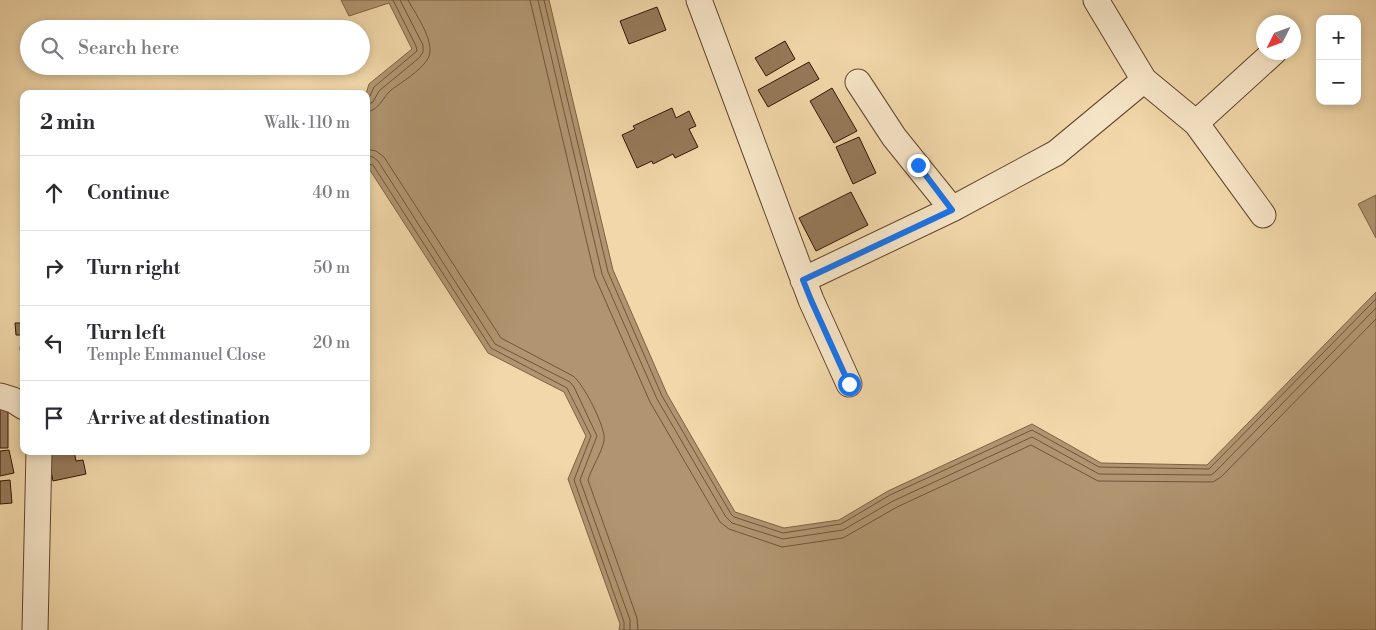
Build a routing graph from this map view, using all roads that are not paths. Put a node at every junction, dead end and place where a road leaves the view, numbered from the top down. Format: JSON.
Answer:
{"nodes":[{"id":1,"x":699,"y":0,"type":"edge"},
{"id":2,"x":1096,"y":0,"type":"edge"},
{"id":3,"x":1265,"y":60,"type":"edge"},
{"id":4,"x":1144,"y":80,"type":"junction"},
{"id":5,"x":858,"y":82,"type":"dead end"},
{"id":6,"x":1196,"y":123,"type":"junction"},
{"id":7,"x":952,"y":210,"type":"junction"},
{"id":8,"x":1263,"y":215,"type":"dead end"},
{"id":9,"x":803,"y":280,"type":"junction"},
{"id":10,"x":849,"y":384,"type":"dead end"},
{"id":11,"x":0,"y":396,"type":"edge"},
{"id":12,"x":20,"y":404,"type":"edge"},
{"id":13,"x":39,"y":455,"type":"edge"},
{"id":14,"x":35,"y":630,"type":"edge"}],
"edges":[{"from":1,"to":9,"type":"street"},
{"from":2,"to":4,"type":"street"},
{"from":3,"to":6,"type":"street"},
{"from":4,"to":6,"type":"street"},
{"from":4,"to":7,"type":"street"},
{"from":5,"to":7,"type":"street"},
{"from":6,"to":8,"type":"street"},
{"from":7,"to":9,"type":"street"},
{"from":9,"to":10,"type":"street"},
{"from":11,"to":12,"type":"street"},
{"from":13,"to":14,"type":"street"}]}
